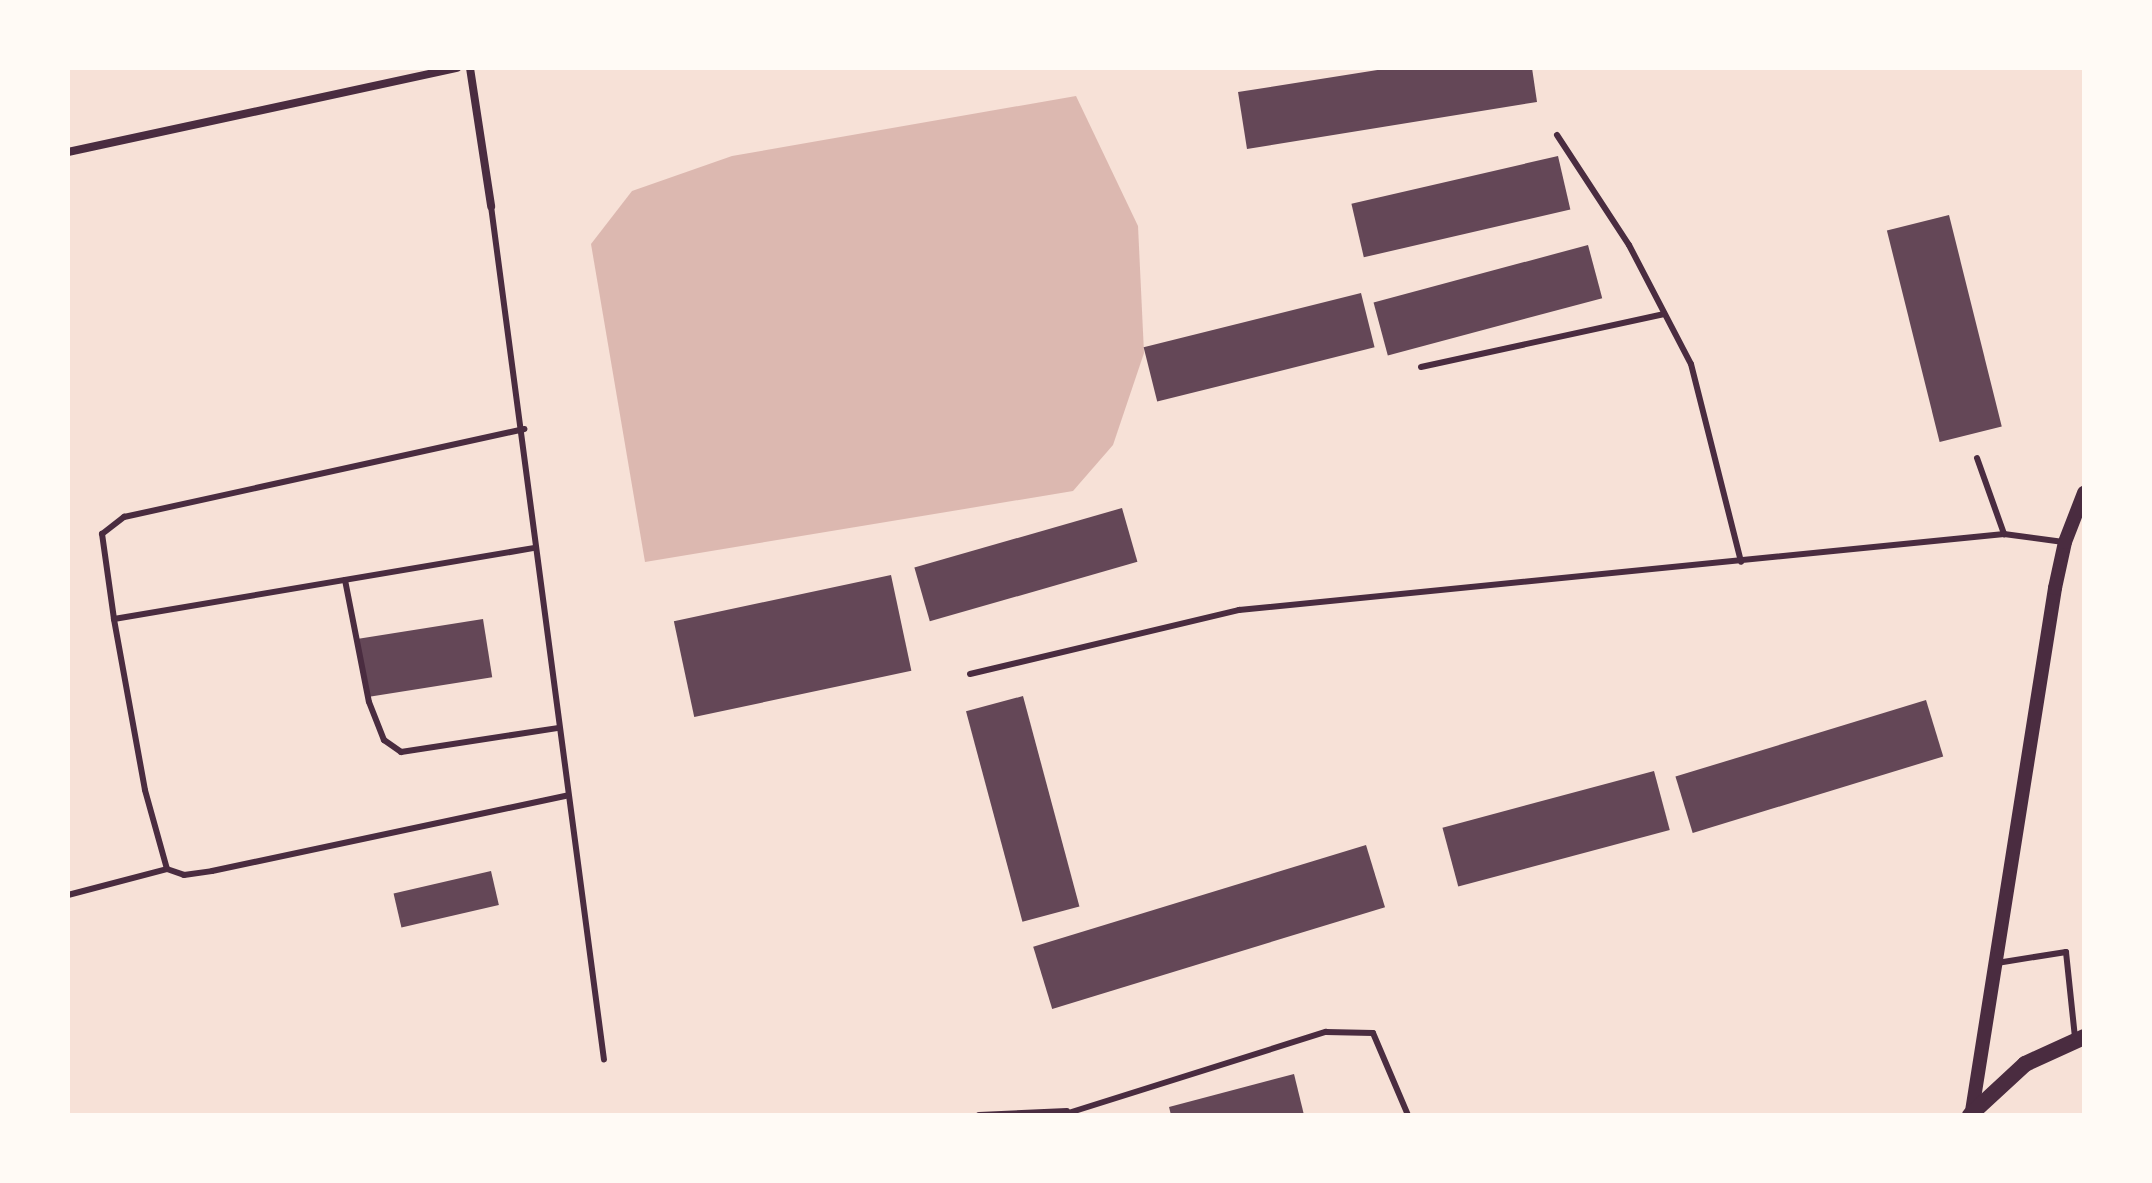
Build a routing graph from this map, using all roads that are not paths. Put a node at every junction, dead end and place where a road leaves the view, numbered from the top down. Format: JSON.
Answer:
{"nodes":[{"id":1,"x":457,"y":68,"type":"edge"},
{"id":2,"x":470,"y":68,"type":"edge"},
{"id":3,"x":1557,"y":135,"type":"dead end"},
{"id":4,"x":68,"y":152,"type":"edge"},
{"id":5,"x":491,"y":206,"type":"joint"},
{"id":6,"x":1664,"y":314,"type":"junction"},
{"id":7,"x":1421,"y":367,"type":"dead end"},
{"id":8,"x":524,"y":429,"type":"junction"},
{"id":9,"x":1977,"y":458,"type":"dead end"},
{"id":10,"x":2084,"y":493,"type":"edge"},
{"id":11,"x":2004,"y":534,"type":"junction"},
{"id":12,"x":2065,"y":542,"type":"junction"},
{"id":13,"x":533,"y":548,"type":"junction"},
{"id":14,"x":1741,"y":562,"type":"junction"},
{"id":15,"x":345,"y":580,"type":"junction"},
{"id":16,"x":114,"y":619,"type":"junction"},
{"id":17,"x":970,"y":674,"type":"dead end"},
{"id":18,"x":557,"y":728,"type":"junction"},
{"id":19,"x":566,"y":796,"type":"junction"},
{"id":20,"x":167,"y":869,"type":"junction"},
{"id":21,"x":68,"y":895,"type":"edge"},
{"id":22,"x":1995,"y":963,"type":"junction"},
{"id":23,"x":2080,"y":1038,"type":"edge"},
{"id":24,"x":604,"y":1060,"type":"dead end"},
{"id":25,"x":1072,"y":1113,"type":"edge"},
{"id":26,"x":1971,"y":1113,"type":"edge"},
{"id":27,"x":979,"y":1115,"type":"edge"},
{"id":28,"x":1062,"y":1115,"type":"edge"},
{"id":29,"x":1408,"y":1115,"type":"edge"}],
"edges":[{"from":1,"to":4,"type":"street"},
{"from":2,"to":5,"type":"street"},
{"from":3,"to":6,"type":"lane"},
{"from":5,"to":8,"type":"lane"},
{"from":6,"to":7,"type":"lane"},
{"from":6,"to":14,"type":"lane"},
{"from":8,"to":13,"type":"lane"},
{"from":8,"to":16,"type":"lane"},
{"from":9,"to":11,"type":"lane"},
{"from":10,"to":12,"type":"street"},
{"from":11,"to":12,"type":"lane"},
{"from":11,"to":14,"type":"lane"},
{"from":12,"to":22,"type":"street"},
{"from":13,"to":15,"type":"lane"},
{"from":13,"to":18,"type":"lane"},
{"from":14,"to":17,"type":"lane"},
{"from":15,"to":16,"type":"lane"},
{"from":15,"to":18,"type":"lane"},
{"from":16,"to":20,"type":"lane"},
{"from":18,"to":19,"type":"lane"},
{"from":19,"to":20,"type":"lane"},
{"from":19,"to":24,"type":"lane"},
{"from":20,"to":21,"type":"lane"},
{"from":22,"to":23,"type":"lane"},
{"from":22,"to":26,"type":"street"},
{"from":23,"to":26,"type":"main road"},
{"from":25,"to":27,"type":"lane"},
{"from":25,"to":28,"type":"lane"},
{"from":25,"to":29,"type":"lane"}]}
